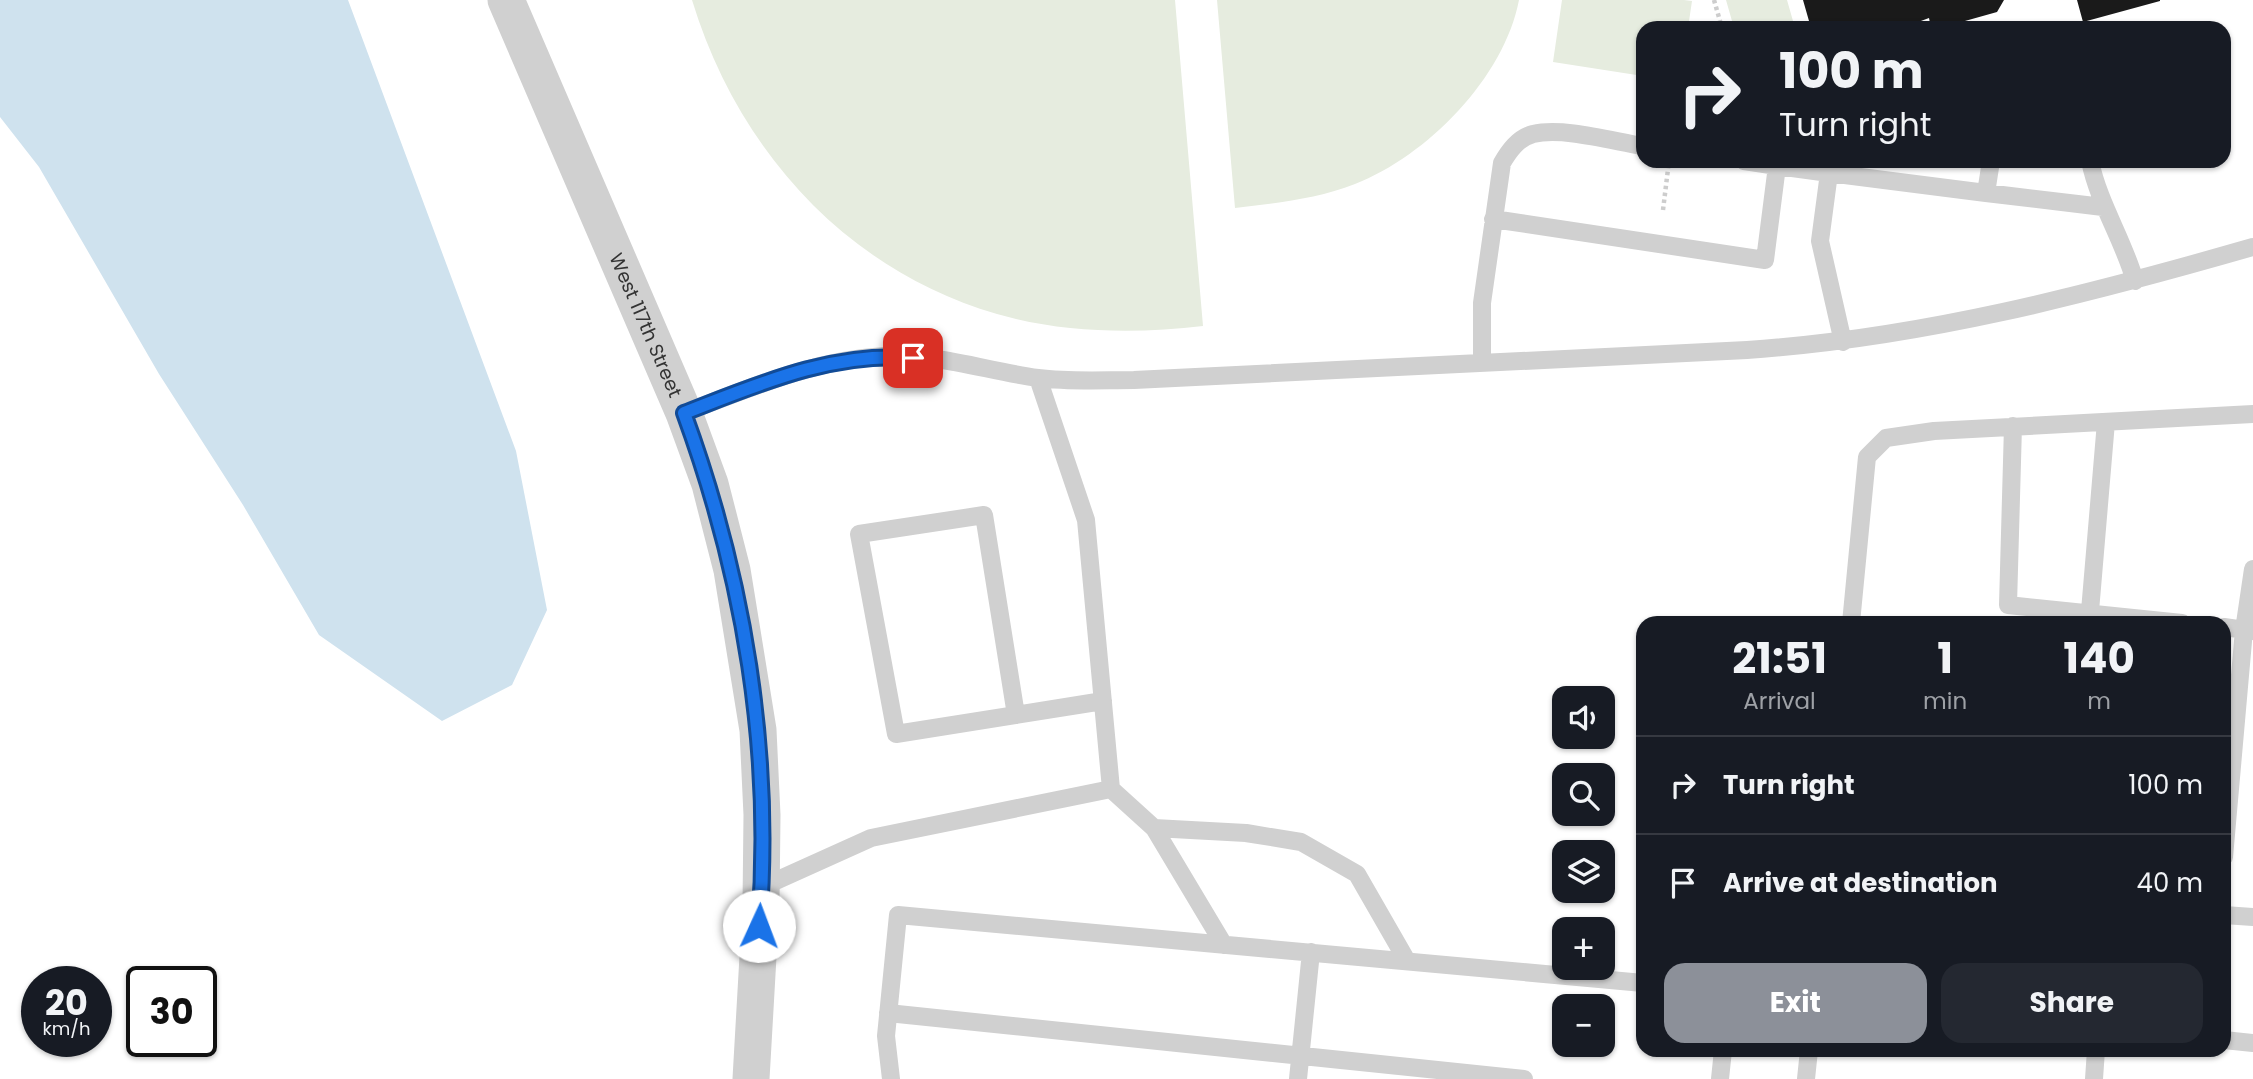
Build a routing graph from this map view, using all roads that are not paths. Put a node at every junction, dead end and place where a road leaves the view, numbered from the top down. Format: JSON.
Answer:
{"nodes":[{"id":1,"x":506,"y":0,"type":"edge"},
{"id":2,"x":1636,"y":145,"type":"edge"},
{"id":3,"x":1777,"y":168,"type":"edge"},
{"id":4,"x":1792,"y":168,"type":"edge"},
{"id":5,"x":1990,"y":168,"type":"edge"},
{"id":6,"x":2092,"y":168,"type":"edge"},
{"id":7,"x":1829,"y":173,"type":"junction"},
{"id":8,"x":1986,"y":193,"type":"junction"},
{"id":9,"x":2103,"y":207,"type":"junction"},
{"id":10,"x":1493,"y":219,"type":"junction"},
{"id":11,"x":2253,"y":247,"type":"edge"},
{"id":12,"x":2135,"y":281,"type":"junction"},
{"id":13,"x":1843,"y":342,"type":"junction"},
{"id":14,"x":1482,"y":362,"type":"junction"},
{"id":15,"x":1038,"y":378,"type":"junction"},
{"id":16,"x":684,"y":413,"type":"junction"},
{"id":17,"x":2253,"y":414,"type":"edge"},
{"id":18,"x":2106,"y":422,"type":"junction"},
{"id":19,"x":2013,"y":426,"type":"junction"},
{"id":20,"x":2253,"y":569,"type":"edge"},
{"id":21,"x":1852,"y":616,"type":"edge"},
{"id":22,"x":2077,"y":616,"type":"edge"},
{"id":23,"x":2089,"y":616,"type":"edge"},
{"id":24,"x":2231,"y":629,"type":"edge"},
{"id":25,"x":2249,"y":630,"type":"edge"},
{"id":26,"x":1103,"y":701,"type":"junction"},
{"id":27,"x":1016,"y":715,"type":"junction"},
{"id":28,"x":1111,"y":789,"type":"junction"},
{"id":29,"x":2231,"y":793,"type":"edge"},
{"id":30,"x":1154,"y":828,"type":"junction"},
{"id":31,"x":760,"y":888,"type":"junction"},
{"id":32,"x":2231,"y":915,"type":"edge"},
{"id":33,"x":2253,"y":917,"type":"edge"},
{"id":34,"x":1224,"y":945,"type":"junction"},
{"id":35,"x":1311,"y":953,"type":"junction"},
{"id":36,"x":1407,"y":961,"type":"junction"},
{"id":37,"x":1636,"y":982,"type":"edge"},
{"id":38,"x":888,"y":1013,"type":"junction"},
{"id":39,"x":2231,"y":1041,"type":"edge"},
{"id":40,"x":2253,"y":1043,"type":"edge"},
{"id":41,"x":1300,"y":1056,"type":"junction"},
{"id":42,"x":1722,"y":1057,"type":"edge"},
{"id":43,"x":1808,"y":1057,"type":"edge"},
{"id":44,"x":2096,"y":1057,"type":"edge"},
{"id":45,"x":751,"y":1079,"type":"edge"},
{"id":46,"x":891,"y":1079,"type":"edge"},
{"id":47,"x":1298,"y":1079,"type":"edge"},
{"id":48,"x":1524,"y":1079,"type":"edge"},
{"id":49,"x":1720,"y":1079,"type":"edge"},
{"id":50,"x":1806,"y":1079,"type":"edge"},
{"id":51,"x":2094,"y":1079,"type":"edge"}],
"edges":[{"from":1,"to":16,"type":"street","name":"West 117th Street"},
{"from":2,"to":10,"type":"lane"},
{"from":3,"to":10,"type":"lane"},
{"from":4,"to":7,"type":"lane"},
{"from":5,"to":8,"type":"lane"},
{"from":6,"to":9,"type":"lane"},
{"from":7,"to":8,"type":"lane"},
{"from":7,"to":13,"type":"lane"},
{"from":8,"to":9,"type":"lane"},
{"from":9,"to":12,"type":"lane"},
{"from":10,"to":14,"type":"lane"},
{"from":11,"to":12,"type":"lane"},
{"from":12,"to":13,"type":"lane"},
{"from":13,"to":14,"type":"lane"},
{"from":14,"to":15,"type":"lane"},
{"from":15,"to":16,"type":"lane"},
{"from":15,"to":26,"type":"lane"},
{"from":16,"to":31,"type":"street","name":"West 117th Street"},
{"from":17,"to":18,"type":"lane"},
{"from":18,"to":19,"type":"lane"},
{"from":18,"to":23,"type":"lane"},
{"from":19,"to":21,"type":"lane"},
{"from":19,"to":22,"type":"lane"},
{"from":20,"to":25,"type":"lane"},
{"from":24,"to":25,"type":"lane"},
{"from":25,"to":29,"type":"lane"},
{"from":26,"to":27,"type":"lane"},
{"from":26,"to":28,"type":"lane"},
{"from":27,"to":27,"type":"lane"},
{"from":28,"to":30,"type":"lane"},
{"from":28,"to":31,"type":"lane"},
{"from":30,"to":34,"type":"lane"},
{"from":30,"to":36,"type":"lane"},
{"from":31,"to":45,"type":"street","name":"West 117th Street"},
{"from":32,"to":33,"type":"lane"},
{"from":34,"to":35,"type":"lane"},
{"from":34,"to":38,"type":"lane"},
{"from":35,"to":36,"type":"lane"},
{"from":35,"to":41,"type":"lane"},
{"from":36,"to":37,"type":"lane"},
{"from":38,"to":41,"type":"lane"},
{"from":38,"to":46,"type":"lane"},
{"from":39,"to":40,"type":"lane"},
{"from":41,"to":47,"type":"lane"},
{"from":41,"to":48,"type":"lane"},
{"from":42,"to":49,"type":"lane"},
{"from":43,"to":50,"type":"lane"},
{"from":44,"to":51,"type":"lane"}]}
